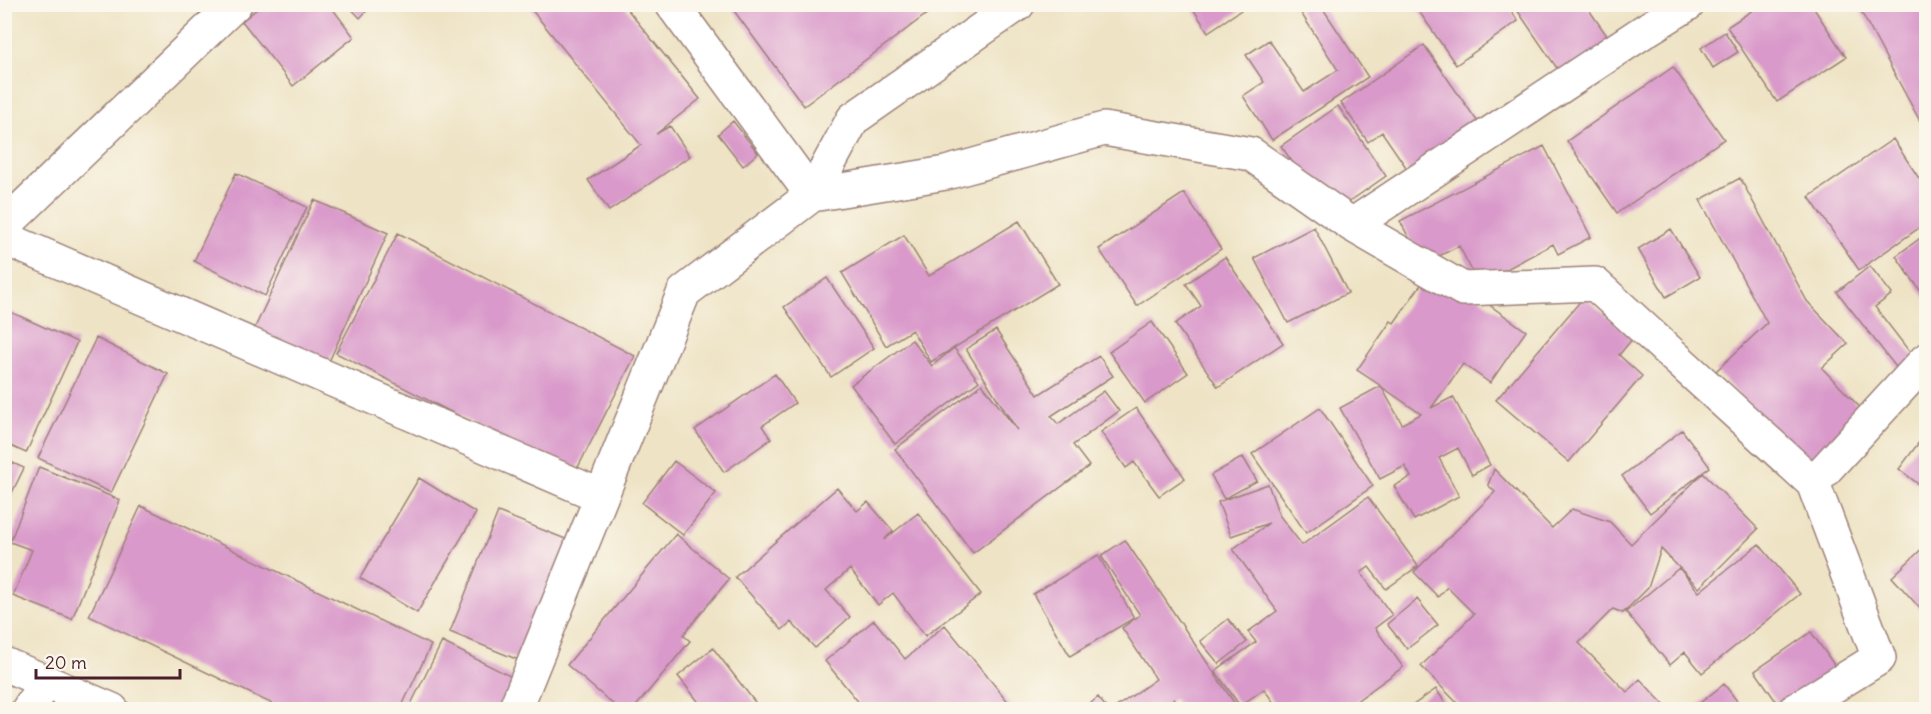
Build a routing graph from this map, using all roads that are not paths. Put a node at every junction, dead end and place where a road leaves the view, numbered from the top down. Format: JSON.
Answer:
{"nodes":[{"id":1,"x":235,"y":4,"type":"edge"},
{"id":2,"x":672,"y":4,"type":"edge"},
{"id":3,"x":1018,"y":4,"type":"edge"},
{"id":4,"x":1688,"y":4,"type":"edge"},
{"id":5,"x":812,"y":195,"type":"junction"},
{"id":6,"x":1352,"y":225,"type":"junction"},
{"id":7,"x":4,"y":226,"type":"edge"},
{"id":8,"x":4,"y":238,"type":"edge"},
{"id":9,"x":1926,"y":360,"type":"edge"},
{"id":10,"x":1813,"y":483,"type":"junction"},
{"id":11,"x":601,"y":496,"type":"junction"},
{"id":12,"x":4,"y":663,"type":"edge"},
{"id":13,"x":46,"y":681,"type":"junction"},
{"id":14,"x":28,"y":710,"type":"edge"},
{"id":15,"x":112,"y":710,"type":"edge"},
{"id":16,"x":514,"y":710,"type":"edge"},
{"id":17,"x":1795,"y":710,"type":"edge"}],
"edges":[{"from":1,"to":7,"type":"street"},
{"from":2,"to":5,"type":"street"},
{"from":3,"to":5,"type":"street"},
{"from":4,"to":6,"type":"street"},
{"from":5,"to":6,"type":"street"},
{"from":5,"to":11,"type":"street"},
{"from":6,"to":10,"type":"street"},
{"from":8,"to":11,"type":"street"},
{"from":9,"to":10,"type":"street"},
{"from":10,"to":17,"type":"street"},
{"from":11,"to":16,"type":"street"},
{"from":12,"to":13,"type":"street"},
{"from":13,"to":14,"type":"street"},
{"from":13,"to":15,"type":"street"}]}
